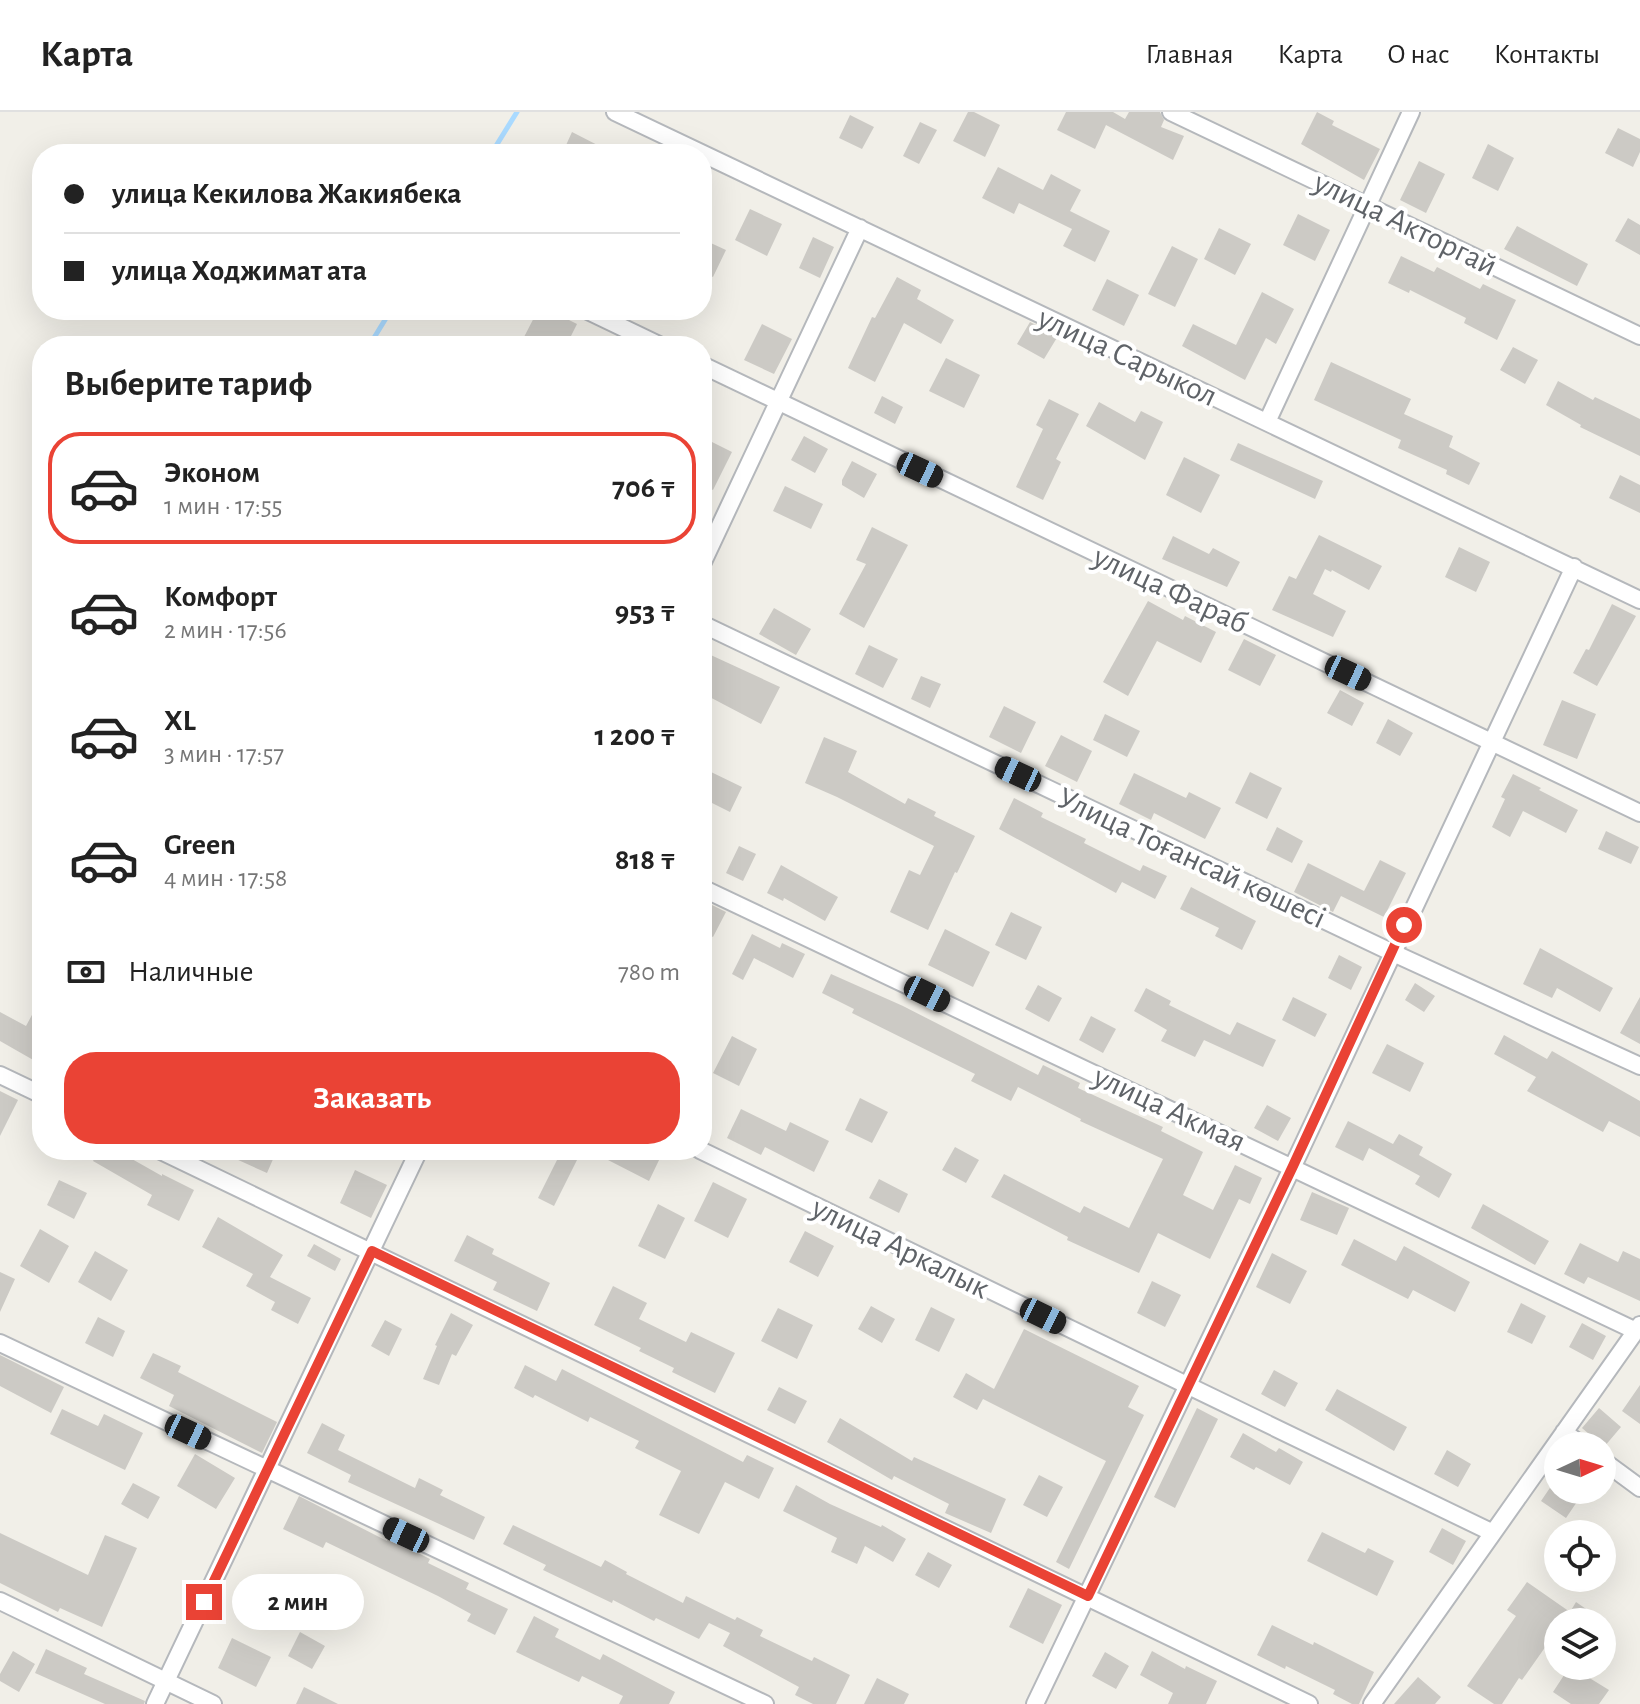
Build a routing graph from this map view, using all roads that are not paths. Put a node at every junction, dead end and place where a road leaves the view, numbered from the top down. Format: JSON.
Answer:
{"nodes":[{"id":1,"x":615,"y":112,"type":"edge"},
{"id":2,"x":1171,"y":112,"type":"edge"},
{"id":3,"x":1411,"y":112,"type":"edge"},
{"id":4,"x":683,"y":144,"type":"edge"},
{"id":5,"x":712,"y":158,"type":"edge"},
{"id":6,"x":1370,"y":206,"type":"junction"},
{"id":7,"x":860,"y":228,"type":"junction"},
{"id":8,"x":607,"y":320,"type":"edge"},
{"id":9,"x":640,"y":336,"type":"edge"},
{"id":10,"x":1640,"y":336,"type":"edge"},
{"id":11,"x":712,"y":370,"type":"edge"},
{"id":12,"x":778,"y":402,"type":"junction"},
{"id":13,"x":1267,"y":422,"type":"junction"},
{"id":14,"x":712,"y":543,"type":"edge"},
{"id":15,"x":1574,"y":567,"type":"junction"},
{"id":16,"x":1640,"y":600,"type":"edge"},
{"id":17,"x":712,"y":629,"type":"edge"},
{"id":18,"x":1491,"y":740,"type":"junction"},
{"id":19,"x":1640,"y":813,"type":"edge"},
{"id":20,"x":712,"y":893,"type":"edge"},
{"id":21,"x":1391,"y":952,"type":"junction"},
{"id":22,"x":1640,"y":1066,"type":"edge"},
{"id":23,"x":0,"y":1075,"type":"edge"},
{"id":24,"x":32,"y":1090,"type":"edge"},
{"id":25,"x":712,"y":1156,"type":"edge"},
{"id":26,"x":180,"y":1160,"type":"edge"},
{"id":27,"x":414,"y":1160,"type":"edge"},
{"id":28,"x":1293,"y":1166,"type":"junction"},
{"id":29,"x":372,"y":1251,"type":"junction"},
{"id":30,"x":1638,"y":1328,"type":"edge"},
{"id":31,"x":0,"y":1343,"type":"edge"},
{"id":32,"x":1187,"y":1385,"type":"junction"},
{"id":33,"x":1564,"y":1432,"type":"edge"},
{"id":34,"x":1544,"y":1459,"type":"edge"},
{"id":35,"x":268,"y":1470,"type":"junction"},
{"id":36,"x":1616,"y":1470,"type":"edge"},
{"id":37,"x":1640,"y":1488,"type":"edge"},
{"id":38,"x":1491,"y":1532,"type":"junction"},
{"id":39,"x":1088,"y":1596,"type":"junction"},
{"id":40,"x":0,"y":1601,"type":"edge"},
{"id":41,"x":166,"y":1682,"type":"junction"},
{"id":42,"x":155,"y":1704,"type":"edge"},
{"id":43,"x":213,"y":1704,"type":"edge"},
{"id":44,"x":765,"y":1704,"type":"edge"},
{"id":45,"x":1035,"y":1704,"type":"edge"},
{"id":46,"x":1309,"y":1704,"type":"edge"},
{"id":47,"x":1372,"y":1704,"type":"edge"}],
"edges":[{"from":1,"to":4,"type":"street","name":"улица Сарыкол"},
{"from":2,"to":6,"type":"street","name":"улица Акторгай"},
{"from":3,"to":6,"type":"street"},
{"from":5,"to":7,"type":"street","name":"улица Сарыкол"},
{"from":6,"to":10,"type":"street","name":"улица Акторгай"},
{"from":6,"to":13,"type":"street"},
{"from":7,"to":12,"type":"street"},
{"from":7,"to":13,"type":"street","name":"улица Сарыкол"},
{"from":8,"to":9,"type":"street"},
{"from":11,"to":12,"type":"street","name":"улица Фараб"},
{"from":12,"to":14,"type":"street"},
{"from":12,"to":18,"type":"street","name":"улица Фараб"},
{"from":13,"to":15,"type":"street","name":"улица Сарыкол"},
{"from":15,"to":16,"type":"street","name":"улица Сарыкол"},
{"from":15,"to":18,"type":"street"},
{"from":17,"to":21,"type":"street","name":"Улица Тоғансай көшесі"},
{"from":18,"to":19,"type":"street","name":"улица Фараб"},
{"from":18,"to":21,"type":"street"},
{"from":20,"to":28,"type":"street","name":"улица Акмая"},
{"from":21,"to":22,"type":"street","name":"Улица Тоғансай көшесі"},
{"from":21,"to":28,"type":"street"},
{"from":23,"to":24,"type":"street"},
{"from":25,"to":32,"type":"street","name":"улица Аркалык"},
{"from":26,"to":29,"type":"street"},
{"from":27,"to":29,"type":"street"},
{"from":28,"to":30,"type":"street","name":"улица Акмая"},
{"from":28,"to":32,"type":"street"},
{"from":29,"to":35,"type":"street"},
{"from":29,"to":39,"type":"street"},
{"from":30,"to":33,"type":"street"},
{"from":31,"to":35,"type":"street"},
{"from":32,"to":38,"type":"street","name":"улица Аркалык"},
{"from":32,"to":39,"type":"street"},
{"from":34,"to":38,"type":"street"},
{"from":35,"to":41,"type":"street"},
{"from":35,"to":44,"type":"street"},
{"from":36,"to":37,"type":"street"},
{"from":38,"to":47,"type":"street"},
{"from":39,"to":45,"type":"street"},
{"from":39,"to":46,"type":"street"},
{"from":40,"to":41,"type":"street"},
{"from":41,"to":42,"type":"street"},
{"from":41,"to":43,"type":"street"}]}
